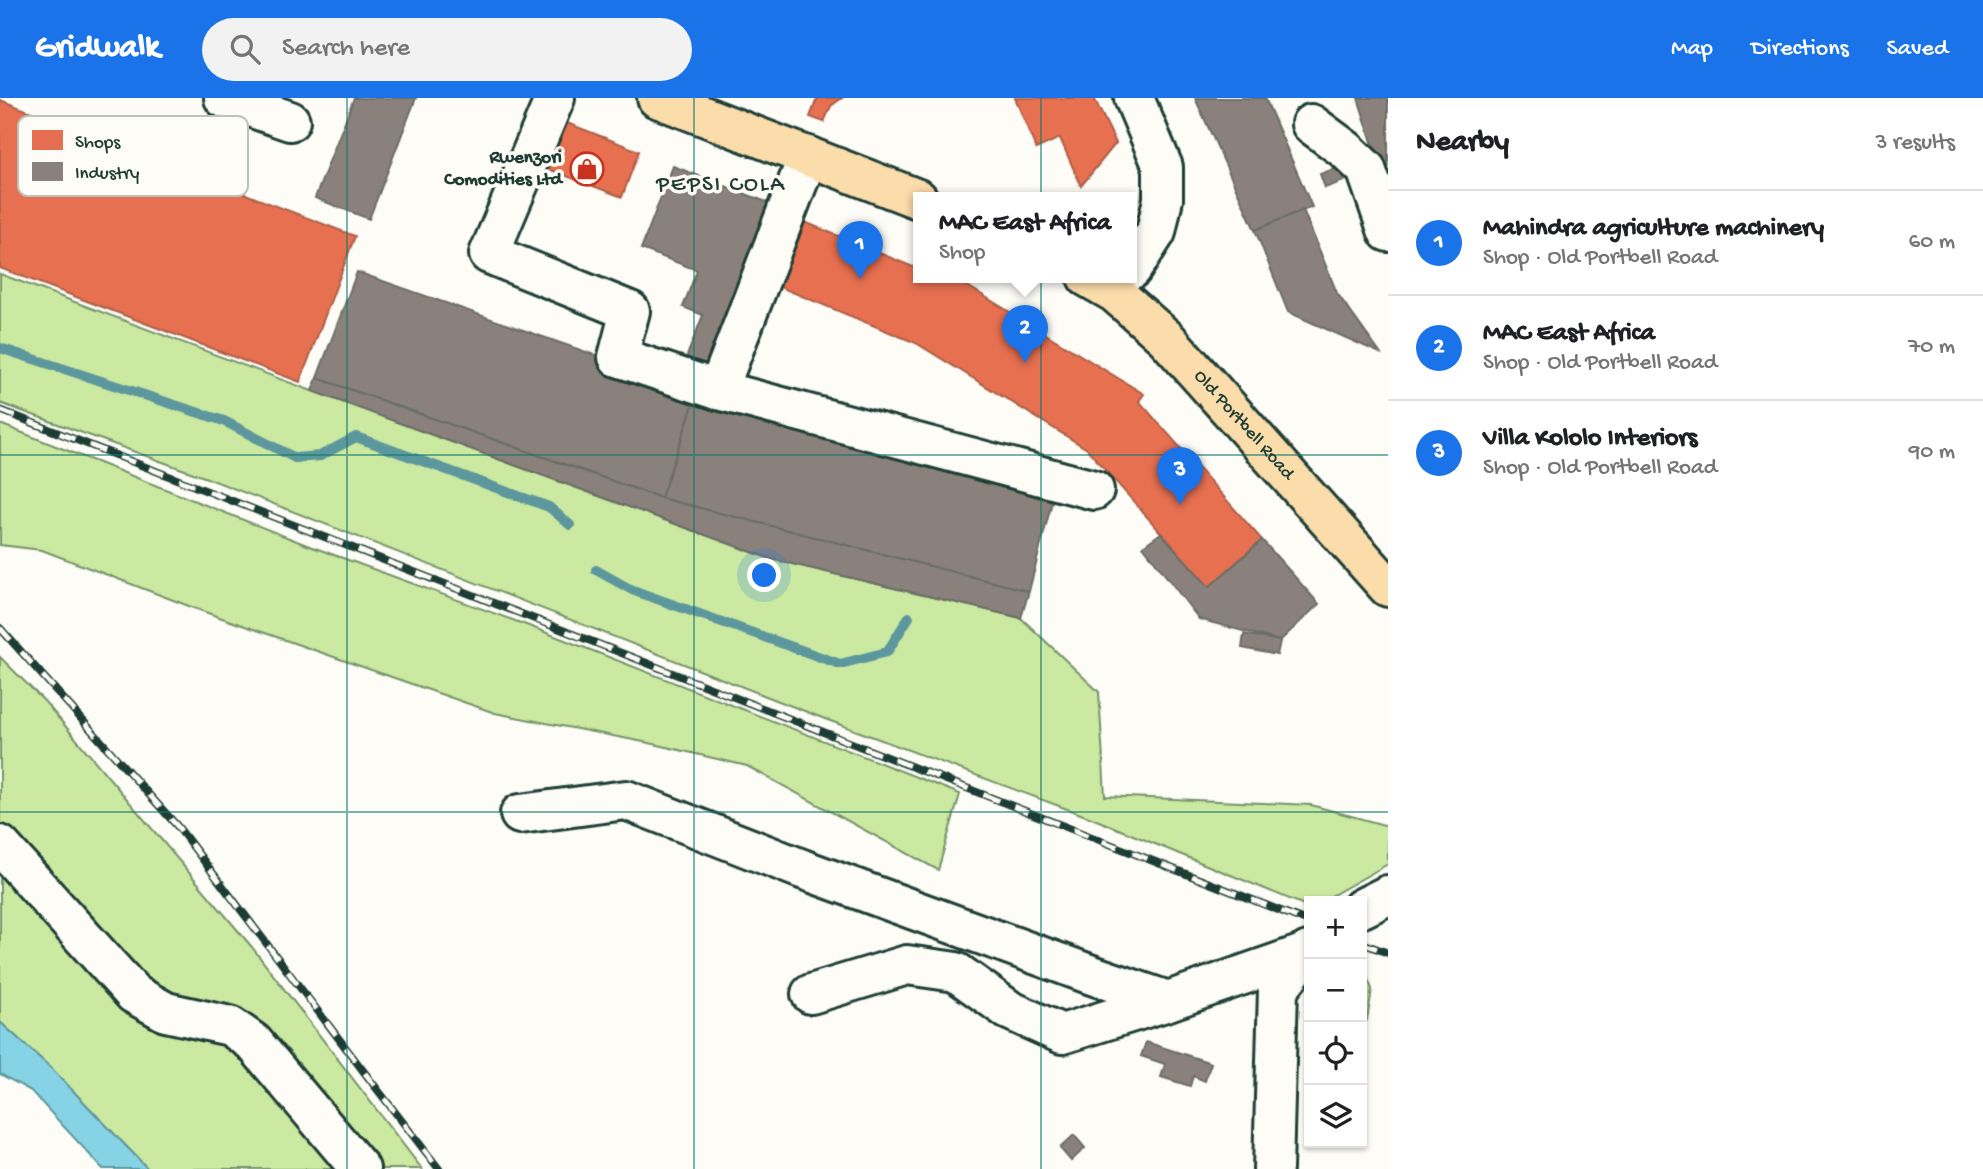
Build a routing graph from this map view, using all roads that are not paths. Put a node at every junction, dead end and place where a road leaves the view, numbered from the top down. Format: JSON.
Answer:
{"nodes":[{"id":1,"x":224,"y":98,"type":"edge"},
{"id":2,"x":555,"y":98,"type":"edge"},
{"id":3,"x":657,"y":98,"type":"edge"},
{"id":4,"x":1134,"y":98,"type":"edge"},
{"id":5,"x":290,"y":121,"type":"dead end"},
{"id":6,"x":1311,"y":124,"type":"dead end"},
{"id":7,"x":808,"y":156,"type":"junction"},
{"id":8,"x":913,"y":197,"type":"edge"},
{"id":9,"x":1388,"y":232,"type":"edge"},
{"id":10,"x":1137,"y":254,"type":"edge"},
{"id":11,"x":1118,"y":283,"type":"edge"},
{"id":12,"x":718,"y":390,"type":"junction"},
{"id":13,"x":1094,"y":490,"type":"dead end"},
{"id":14,"x":1388,"y":587,"type":"edge"},
{"id":15,"x":520,"y":814,"type":"dead end"},
{"id":16,"x":0,"y":845,"type":"edge"},
{"id":17,"x":1388,"y":895,"type":"edge"},
{"id":18,"x":1367,"y":906,"type":"edge"},
{"id":19,"x":1304,"y":952,"type":"edge"},
{"id":20,"x":1304,"y":956,"type":"edge"},
{"id":21,"x":811,"y":994,"type":"dead end"},
{"id":22,"x":1168,"y":1001,"type":"junction"},
{"id":23,"x":360,"y":1169,"type":"edge"},
{"id":24,"x":1273,"y":1169,"type":"edge"}],
"edges":[{"from":1,"to":5,"type":"street"},
{"from":2,"to":12,"type":"street"},
{"from":3,"to":7,"type":"main road"},
{"from":4,"to":10,"type":"street"},
{"from":6,"to":9,"type":"street"},
{"from":7,"to":8,"type":"main road"},
{"from":7,"to":12,"type":"street"},
{"from":11,"to":14,"type":"main road","name":"Old Portbell Road"},
{"from":12,"to":13,"type":"street"},
{"from":15,"to":22,"type":"street"},
{"from":16,"to":23,"type":"street"},
{"from":17,"to":18,"type":"street"},
{"from":19,"to":22,"type":"street"},
{"from":20,"to":24,"type":"street"},
{"from":21,"to":22,"type":"street"}]}
